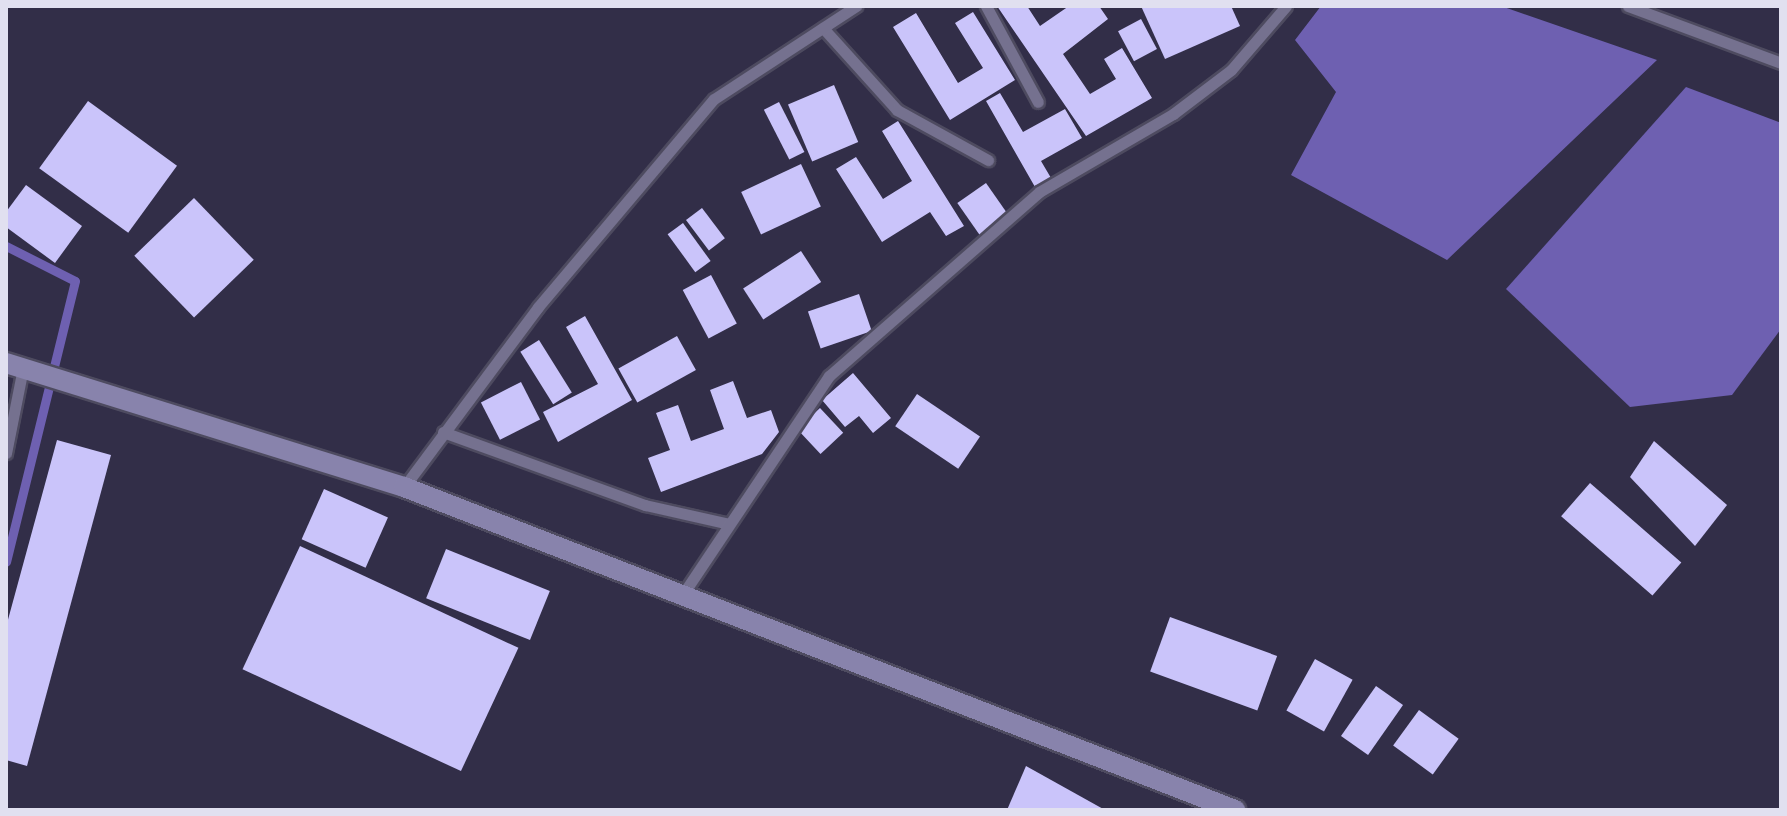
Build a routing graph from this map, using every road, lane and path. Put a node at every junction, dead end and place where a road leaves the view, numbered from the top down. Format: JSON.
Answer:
{"nodes":[{"id":1,"x":856,"y":6,"type":"edge"},
{"id":2,"x":986,"y":6,"type":"edge"},
{"id":3,"x":1286,"y":6,"type":"edge"},
{"id":4,"x":1628,"y":6,"type":"edge"},
{"id":5,"x":823,"y":28,"type":"junction"},
{"id":6,"x":1781,"y":63,"type":"edge"},
{"id":7,"x":1038,"y":102,"type":"dead end"},
{"id":8,"x":988,"y":160,"type":"dead end"},
{"id":9,"x":15,"y":365,"type":"edge"},
{"id":10,"x":443,"y":432,"type":"junction"},
{"id":11,"x":6,"y":453,"type":"edge"},
{"id":12,"x":404,"y":487,"type":"junction"},
{"id":13,"x":729,"y":524,"type":"junction"},
{"id":14,"x":681,"y":597,"type":"junction"},
{"id":15,"x":1235,"y":810,"type":"edge"}],
"edges":[{"from":1,"to":5,"type":"lane"},
{"from":2,"to":7,"type":"lane"},
{"from":3,"to":13,"type":"lane"},
{"from":4,"to":6,"type":"lane"},
{"from":5,"to":8,"type":"lane"},
{"from":5,"to":10,"type":"lane"},
{"from":9,"to":11,"type":"lane"},
{"from":9,"to":12,"type":"main road"},
{"from":10,"to":12,"type":"lane"},
{"from":10,"to":13,"type":"lane"},
{"from":12,"to":14,"type":"main road"},
{"from":13,"to":14,"type":"lane"},
{"from":14,"to":15,"type":"main road"}]}
